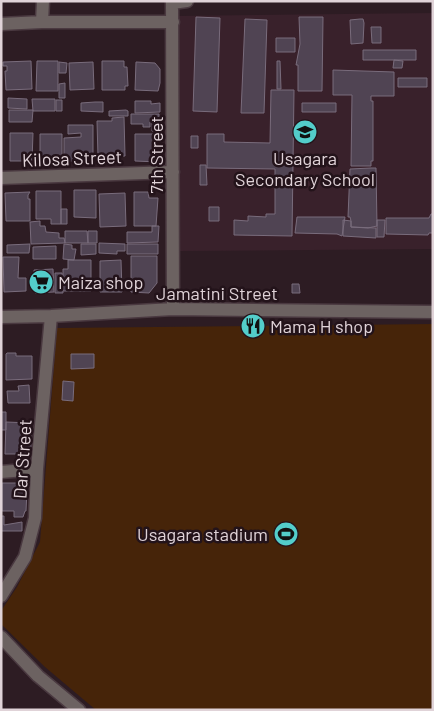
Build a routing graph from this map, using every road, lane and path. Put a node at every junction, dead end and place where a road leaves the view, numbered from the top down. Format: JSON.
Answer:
{"nodes":[{"id":1,"x":43,"y":1,"type":"edge"},
{"id":2,"x":187,"y":1,"type":"edge"},
{"id":3,"x":172,"y":2,"type":"edge"},
{"id":4,"x":42,"y":22,"type":"junction"},
{"id":5,"x":173,"y":22,"type":"junction"},
{"id":6,"x":1,"y":24,"type":"edge"},
{"id":7,"x":173,"y":172,"type":"junction"},
{"id":8,"x":1,"y":178,"type":"edge"},
{"id":9,"x":173,"y":309,"type":"junction"},
{"id":10,"x":433,"y":312,"type":"edge"},
{"id":11,"x":51,"y":316,"type":"junction"},
{"id":12,"x":1,"y":317,"type":"edge"},
{"id":13,"x":37,"y":468,"type":"junction"},
{"id":14,"x":1,"y":472,"type":"edge"},
{"id":15,"x":1,"y":596,"type":"edge"},
{"id":16,"x":1,"y":637,"type":"edge"},
{"id":17,"x":79,"y":710,"type":"edge"}],
"edges":[{"from":1,"to":4,"type":"street"},
{"from":2,"to":3,"type":"street"},
{"from":3,"to":5,"type":"street","name":"7th Street"},
{"from":4,"to":5,"type":"street"},
{"from":4,"to":6,"type":"street"},
{"from":5,"to":7,"type":"street","name":"7th Street"},
{"from":7,"to":8,"type":"street","name":"Kilosa Street"},
{"from":7,"to":9,"type":"street","name":"7th Street"},
{"from":9,"to":10,"type":"street","name":"Jamatini Street"},
{"from":9,"to":11,"type":"street","name":"Jamatini Street"},
{"from":11,"to":12,"type":"street","name":"Jamatini Street"},
{"from":11,"to":13,"type":"street","name":"Dar Street"},
{"from":13,"to":14,"type":"street"},
{"from":13,"to":15,"type":"street","name":"Dar Street"},
{"from":16,"to":17,"type":"street"}]}
